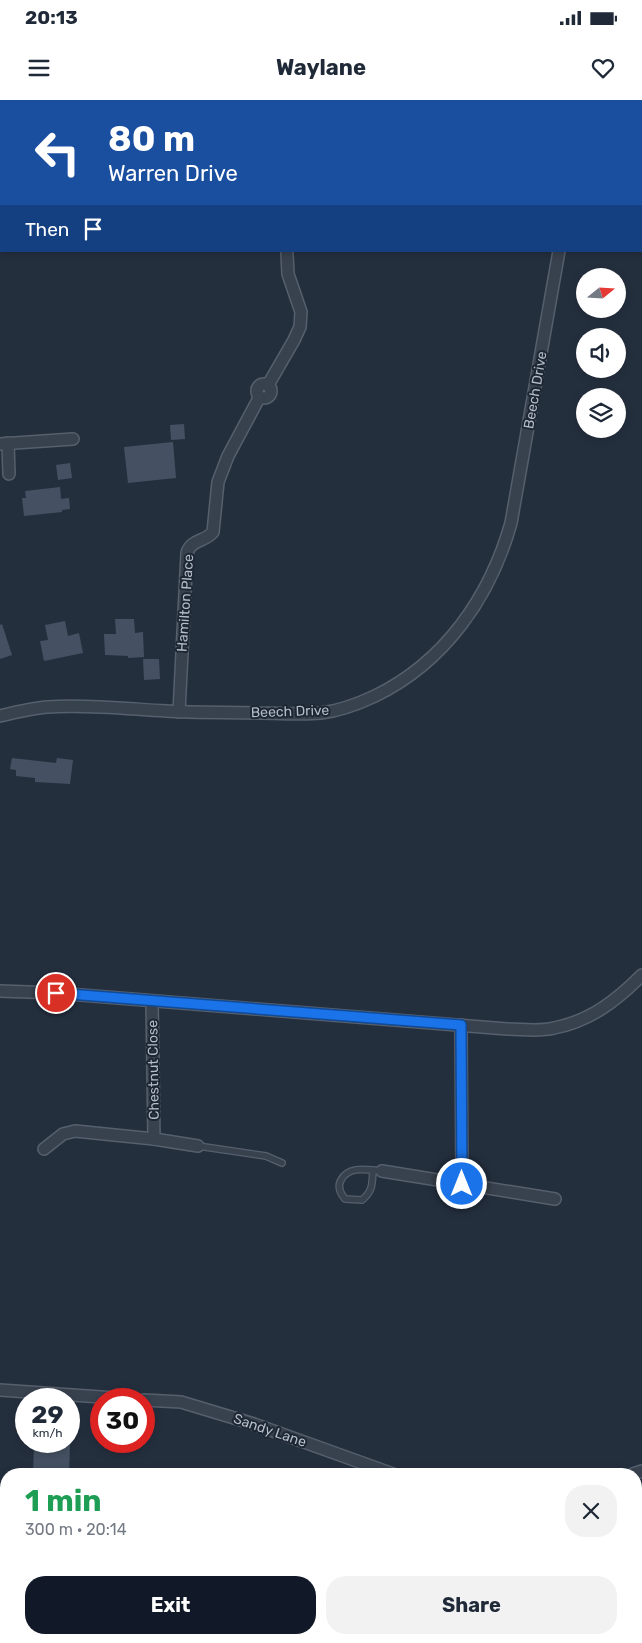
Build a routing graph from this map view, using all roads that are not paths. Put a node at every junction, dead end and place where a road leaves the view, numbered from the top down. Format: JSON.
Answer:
{"nodes":[{"id":1,"x":288,"y":252,"type":"edge"},
{"id":2,"x":559,"y":252,"type":"edge"},
{"id":3,"x":73,"y":439,"type":"dead end"},
{"id":4,"x":4,"y":443,"type":"edge"},
{"id":5,"x":9,"y":474,"type":"dead end"},
{"id":6,"x":179,"y":712,"type":"junction"},
{"id":7,"x":0,"y":716,"type":"edge"},
{"id":8,"x":642,"y":975,"type":"edge"},
{"id":9,"x":0,"y":991,"type":"edge"},
{"id":10,"x":152,"y":1001,"type":"junction"},
{"id":11,"x":461,"y":1025,"type":"junction"},
{"id":12,"x":154,"y":1138,"type":"junction"},
{"id":13,"x":198,"y":1146,"type":"joint"},
{"id":14,"x":44,"y":1149,"type":"dead end"},
{"id":15,"x":282,"y":1162,"type":"dead end"},
{"id":16,"x":377,"y":1171,"type":"junction"},
{"id":17,"x":462,"y":1184,"type":"junction"},
{"id":18,"x":555,"y":1199,"type":"dead end"},
{"id":19,"x":0,"y":1390,"type":"edge"},
{"id":20,"x":90,"y":1396,"type":"edge"},
{"id":21,"x":155,"y":1401,"type":"edge"},
{"id":22,"x":376,"y":1468,"type":"edge"}],
"edges":[{"from":1,"to":6,"type":"street","name":"Hamilton Place"},
{"from":2,"to":6,"type":"street","name":"Beech Drive"},
{"from":3,"to":4,"type":"street"},
{"from":4,"to":5,"type":"street"},
{"from":6,"to":7,"type":"street","name":"Beech Drive"},
{"from":8,"to":11,"type":"street"},
{"from":9,"to":10,"type":"street"},
{"from":10,"to":11,"type":"street"},
{"from":10,"to":12,"type":"street","name":"Chestnut Close"},
{"from":11,"to":17,"type":"street"},
{"from":12,"to":13,"type":"street","name":"Chestnut Close"},
{"from":12,"to":14,"type":"street","name":"Chestnut Close"},
{"from":13,"to":15,"type":"lane"},
{"from":16,"to":16,"type":"lane"},
{"from":16,"to":17,"type":"street"},
{"from":17,"to":18,"type":"street"},
{"from":19,"to":20,"type":"street"},
{"from":21,"to":22,"type":"street","name":"Sandy Lane"}]}
